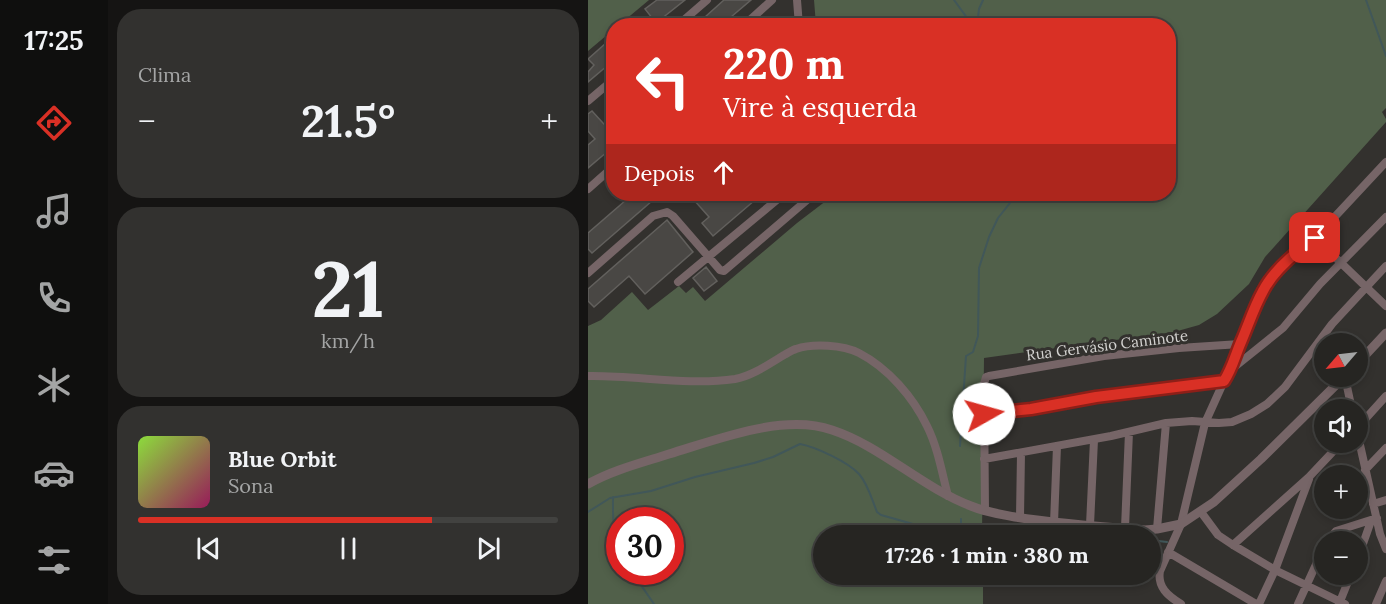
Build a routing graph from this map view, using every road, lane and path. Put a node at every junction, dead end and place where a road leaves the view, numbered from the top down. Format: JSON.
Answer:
{"nodes":[{"id":1,"x":707,"y":0,"type":"edge"},
{"id":2,"x":772,"y":0,"type":"edge"},
{"id":3,"x":797,"y":0,"type":"edge"},
{"id":4,"x":686,"y":18,"type":"edge"},
{"id":5,"x":752,"y":18,"type":"edge"},
{"id":6,"x":798,"y":18,"type":"edge"},
{"id":7,"x":606,"y":86,"type":"edge"},
{"id":8,"x":588,"y":101,"type":"edge"},
{"id":9,"x":1386,"y":162,"type":"edge"},
{"id":10,"x":606,"y":173,"type":"edge"},
{"id":11,"x":588,"y":189,"type":"edge"},
{"id":12,"x":776,"y":201,"type":"edge"},
{"id":13,"x":806,"y":201,"type":"edge"},
{"id":14,"x":1386,"y":217,"type":"edge"},
{"id":15,"x":1315,"y":238,"type":"junction"},
{"id":16,"x":709,"y":257,"type":"junction"},
{"id":17,"x":1340,"y":262,"type":"junction"},
{"id":18,"x":1386,"y":266,"type":"edge"},
{"id":19,"x":588,"y":273,"type":"edge"},
{"id":20,"x":678,"y":282,"type":"dead end"},
{"id":21,"x":1366,"y":287,"type":"junction"},
{"id":22,"x":1386,"y":306,"type":"edge"},
{"id":23,"x":1386,"y":333,"type":"edge"},
{"id":24,"x":1240,"y":344,"type":"junction"},
{"id":25,"x":1368,"y":352,"type":"edge"},
{"id":26,"x":1231,"y":370,"type":"junction"},
{"id":27,"x":588,"y":376,"type":"edge"},
{"id":28,"x":1224,"y":381,"type":"junction"},
{"id":29,"x":1334,"y":387,"type":"edge"},
{"id":30,"x":1386,"y":396,"type":"edge"},
{"id":31,"x":984,"y":414,"type":"junction"},
{"id":32,"x":1368,"y":416,"type":"edge"},
{"id":33,"x":1166,"y":423,"type":"junction"},
{"id":34,"x":1205,"y":423,"type":"junction"},
{"id":35,"x":1129,"y":432,"type":"junction"},
{"id":36,"x":1094,"y":440,"type":"junction"},
{"id":37,"x":1057,"y":446,"type":"junction"},
{"id":38,"x":1386,"y":448,"type":"edge"},
{"id":39,"x":1021,"y":453,"type":"junction"},
{"id":40,"x":1332,"y":453,"type":"edge"},
{"id":41,"x":984,"y":459,"type":"junction"},
{"id":42,"x":1368,"y":467,"type":"edge"},
{"id":43,"x":1309,"y":477,"type":"junction"},
{"id":44,"x":1368,"y":483,"type":"edge"},
{"id":45,"x":588,"y":484,"type":"edge"},
{"id":46,"x":948,"y":496,"type":"junction"},
{"id":47,"x":1386,"y":500,"type":"edge"},
{"id":48,"x":1373,"y":504,"type":"junction"},
{"id":49,"x":985,"y":511,"type":"junction"},
{"id":50,"x":1201,"y":512,"type":"junction"},
{"id":51,"x":1020,"y":518,"type":"junction"},
{"id":52,"x":1374,"y":519,"type":"junction"},
{"id":53,"x":1054,"y":523,"type":"junction"},
{"id":54,"x":1181,"y":524,"type":"junction"},
{"id":55,"x":1090,"y":525,"type":"joint"},
{"id":56,"x":1125,"y":525,"type":"edge"},
{"id":57,"x":1157,"y":525,"type":"edge"},
{"id":58,"x":1161,"y":528,"type":"edge"},
{"id":59,"x":1336,"y":531,"type":"edge"},
{"id":60,"x":1368,"y":534,"type":"edge"},
{"id":61,"x":1383,"y":534,"type":"edge"},
{"id":62,"x":1233,"y":545,"type":"junction"},
{"id":63,"x":1386,"y":549,"type":"edge"},
{"id":64,"x":1168,"y":552,"type":"junction"},
{"id":65,"x":1314,"y":568,"type":"edge"},
{"id":66,"x":1275,"y":570,"type":"junction"},
{"id":67,"x":1386,"y":581,"type":"edge"},
{"id":68,"x":1306,"y":585,"type":"junction"},
{"id":69,"x":1348,"y":585,"type":"edge"},
{"id":70,"x":1342,"y":603,"type":"edge"},
{"id":71,"x":1181,"y":604,"type":"edge"},
{"id":72,"x":1257,"y":604,"type":"edge"},
{"id":73,"x":1298,"y":604,"type":"edge"},
{"id":74,"x":1376,"y":604,"type":"edge"}],
"edges":[{"from":1,"to":4,"type":"street"},
{"from":2,"to":5,"type":"street"},
{"from":3,"to":6,"type":"street"},
{"from":7,"to":8,"type":"street"},
{"from":9,"to":15,"type":"street"},
{"from":10,"to":11,"type":"street"},
{"from":12,"to":16,"type":"street"},
{"from":13,"to":16,"type":"street"},
{"from":14,"to":17,"type":"street"},
{"from":15,"to":17,"type":"street"},
{"from":15,"to":24,"type":"street"},
{"from":16,"to":19,"type":"street"},
{"from":16,"to":20,"type":"street"},
{"from":17,"to":21,"type":"street"},
{"from":17,"to":26,"type":"street"},
{"from":18,"to":21,"type":"street"},
{"from":21,"to":22,"type":"street"},
{"from":21,"to":34,"type":"street"},
{"from":23,"to":25,"type":"street"},
{"from":24,"to":26,"type":"street"},
{"from":24,"to":31,"type":"street","name":"Rua Gervásio Caminote"},
{"from":26,"to":28,"type":"street"},
{"from":27,"to":46,"type":"street"},
{"from":28,"to":31,"type":"street"},
{"from":28,"to":34,"type":"street"},
{"from":29,"to":50,"type":"street"},
{"from":30,"to":32,"type":"street"},
{"from":31,"to":41,"type":"street"},
{"from":33,"to":34,"type":"street"},
{"from":33,"to":35,"type":"street"},
{"from":33,"to":57,"type":"street"},
{"from":34,"to":54,"type":"street"},
{"from":35,"to":36,"type":"street"},
{"from":35,"to":56,"type":"street"},
{"from":36,"to":37,"type":"street"},
{"from":36,"to":55,"type":"street"},
{"from":37,"to":39,"type":"street"},
{"from":37,"to":53,"type":"street"},
{"from":38,"to":42,"type":"street"},
{"from":39,"to":41,"type":"street"},
{"from":39,"to":51,"type":"street"},
{"from":40,"to":43,"type":"street"},
{"from":41,"to":49,"type":"street"},
{"from":43,"to":62,"type":"street"},
{"from":43,"to":66,"type":"street"},
{"from":44,"to":48,"type":"street"},
{"from":45,"to":46,"type":"street"},
{"from":46,"to":49,"type":"street"},
{"from":47,"to":48,"type":"street"},
{"from":48,"to":52,"type":"street"},
{"from":49,"to":51,"type":"street"},
{"from":50,"to":54,"type":"street"},
{"from":50,"to":62,"type":"street"},
{"from":51,"to":53,"type":"street"},
{"from":52,"to":59,"type":"street"},
{"from":52,"to":60,"type":"street"},
{"from":52,"to":61,"type":"street"},
{"from":53,"to":55,"type":"street"},
{"from":54,"to":58,"type":"street"},
{"from":54,"to":64,"type":"street"},
{"from":61,"to":63,"type":"street"},
{"from":62,"to":66,"type":"street"},
{"from":64,"to":71,"type":"street"},
{"from":64,"to":72,"type":"street"},
{"from":65,"to":68,"type":"street"},
{"from":66,"to":68,"type":"street"},
{"from":66,"to":72,"type":"street"},
{"from":67,"to":74,"type":"street"},
{"from":68,"to":70,"type":"street"},
{"from":68,"to":73,"type":"street"},
{"from":69,"to":70,"type":"street"}]}
